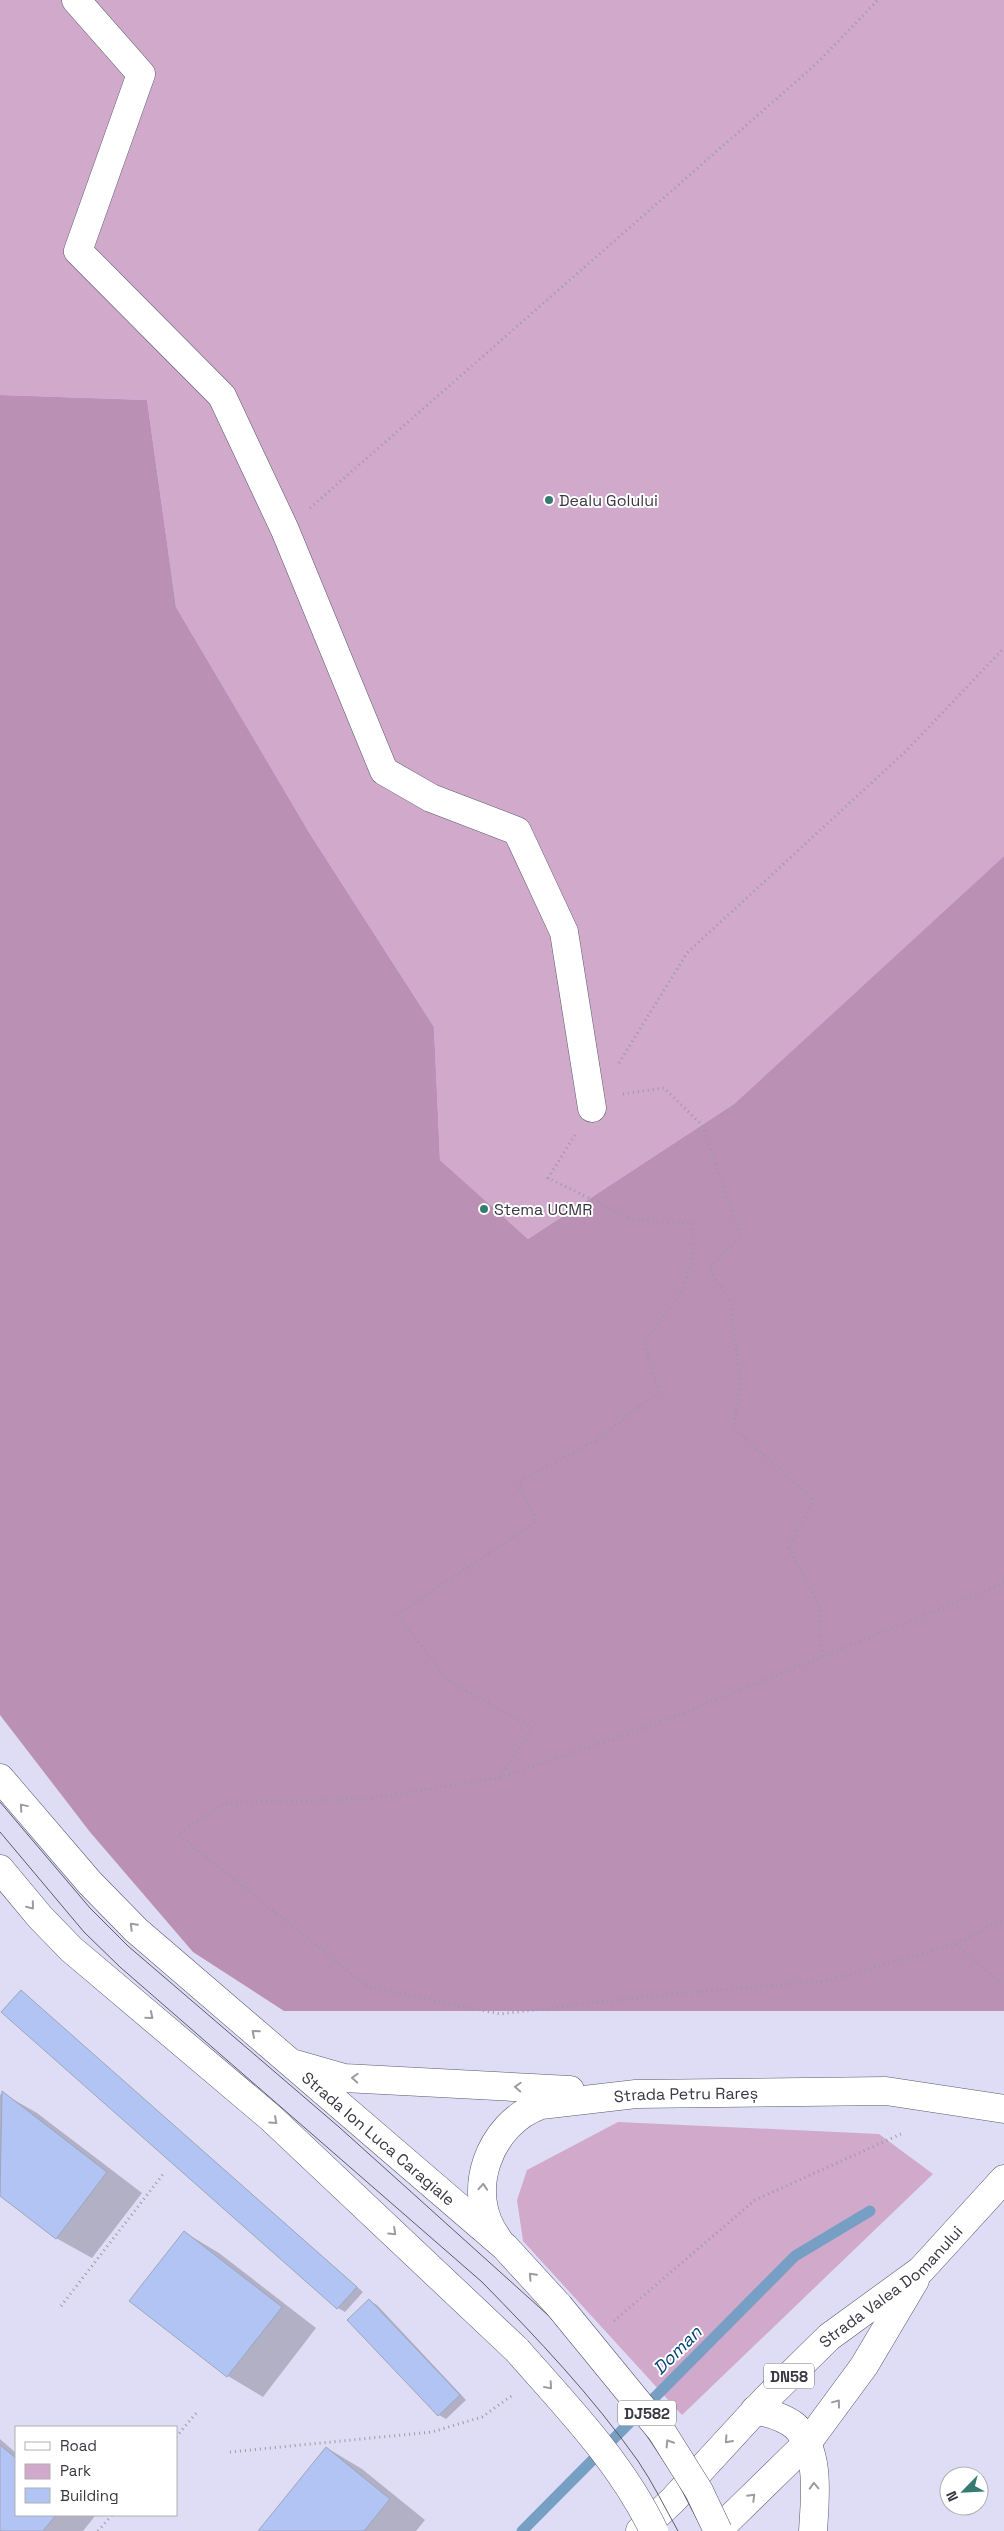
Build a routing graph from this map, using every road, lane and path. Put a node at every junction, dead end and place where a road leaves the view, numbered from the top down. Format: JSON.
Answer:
{"nodes":[{"id":1,"x":76,"y":0,"type":"edge"},
{"id":2,"x":878,"y":0,"type":"edge"},
{"id":3,"x":286,"y":530,"type":"junction"},
{"id":4,"x":1004,"y":648,"type":"edge"},
{"id":5,"x":595,"y":1103,"type":"junction"},
{"id":6,"x":1004,"y":1583,"type":"edge"},
{"id":7,"x":822,"y":1657,"type":"junction"},
{"id":8,"x":0,"y":1778,"type":"edge"},
{"id":9,"x":499,"y":1778,"type":"junction"},
{"id":10,"x":0,"y":1868,"type":"edge"},
{"id":11,"x":1004,"y":1919,"type":"edge"},
{"id":12,"x":956,"y":1944,"type":"junction"},
{"id":13,"x":1004,"y":1986,"type":"edge"},
{"id":14,"x":287,"y":2061,"type":"junction"},
{"id":15,"x":636,"y":2094,"type":"junction"},
{"id":16,"x":1004,"y":2109,"type":"edge"},
{"id":17,"x":164,"y":2173,"type":"dead end"},
{"id":18,"x":1004,"y":2179,"type":"edge"},
{"id":19,"x":504,"y":2247,"type":"junction"},
{"id":20,"x":921,"y":2270,"type":"junction"},
{"id":21,"x":61,"y":2306,"type":"dead end"},
{"id":22,"x":198,"y":2410,"type":"dead end"},
{"id":23,"x":755,"y":2410,"type":"junction"},
{"id":24,"x":178,"y":2435,"type":"edge"},
{"id":25,"x":808,"y":2442,"type":"junction"},
{"id":26,"x":111,"y":2516,"type":"edge"},
{"id":27,"x":98,"y":2531,"type":"edge"},
{"id":28,"x":640,"y":2531,"type":"edge"},
{"id":29,"x":654,"y":2531,"type":"edge"},
{"id":30,"x":718,"y":2531,"type":"edge"},
{"id":31,"x":813,"y":2531,"type":"edge"}],
"edges":[{"from":1,"to":3,"type":"main road"},
{"from":2,"to":3,"type":"path"},
{"from":3,"to":5,"type":"main road"},
{"from":4,"to":5,"type":"path"},
{"from":5,"to":7,"type":"path"},
{"from":5,"to":9,"type":"path"},
{"from":6,"to":7,"type":"path"},
{"from":7,"to":9,"type":"path"},
{"from":14,"to":8,"type":"main road","name":"Strada Ion Luca Caragiale","number":"DJ582","one_way":true},
{"from":9,"to":12,"type":"path"},
{"from":10,"to":29,"type":"main road","one_way":true,"bridge":true},
{"from":11,"to":12,"type":"path"},
{"from":12,"to":13,"type":"path"},
{"from":15,"to":14,"type":"main road","one_way":true},
{"from":14,"to":19,"type":"main road","name":"Strada Ion Luca Caragiale","number":"DJ582"},
{"from":15,"to":16,"type":"main road","name":"Strada Petru Rareș"},
{"from":19,"to":15,"type":"main road","name":"Strada Petru Rareș","one_way":true},
{"from":17,"to":21,"type":"path"},
{"from":18,"to":20,"type":"main road","name":"Strada Valea Domanului","number":"DN58"},
{"from":30,"to":19,"type":"main road","name":"Strada Ion Luca Caragiale","number":"DJ582","one_way":true,"bridge":true},
{"from":20,"to":23,"type":"main road","name":"Strada Valea Domanului","number":"DN58"},
{"from":25,"to":20,"type":"main road","number":"DN58","one_way":true},
{"from":22,"to":24,"type":"path"},
{"from":23,"to":25,"type":"main road","number":"DN58"},
{"from":23,"to":28,"type":"main road","name":"Strada Valea Domanului","number":"DN58","one_way":true},
{"from":30,"to":25,"type":"main road","number":"DN58","one_way":true},
{"from":31,"to":25,"type":"main road","one_way":true},
{"from":26,"to":27,"type":"path"}]}
